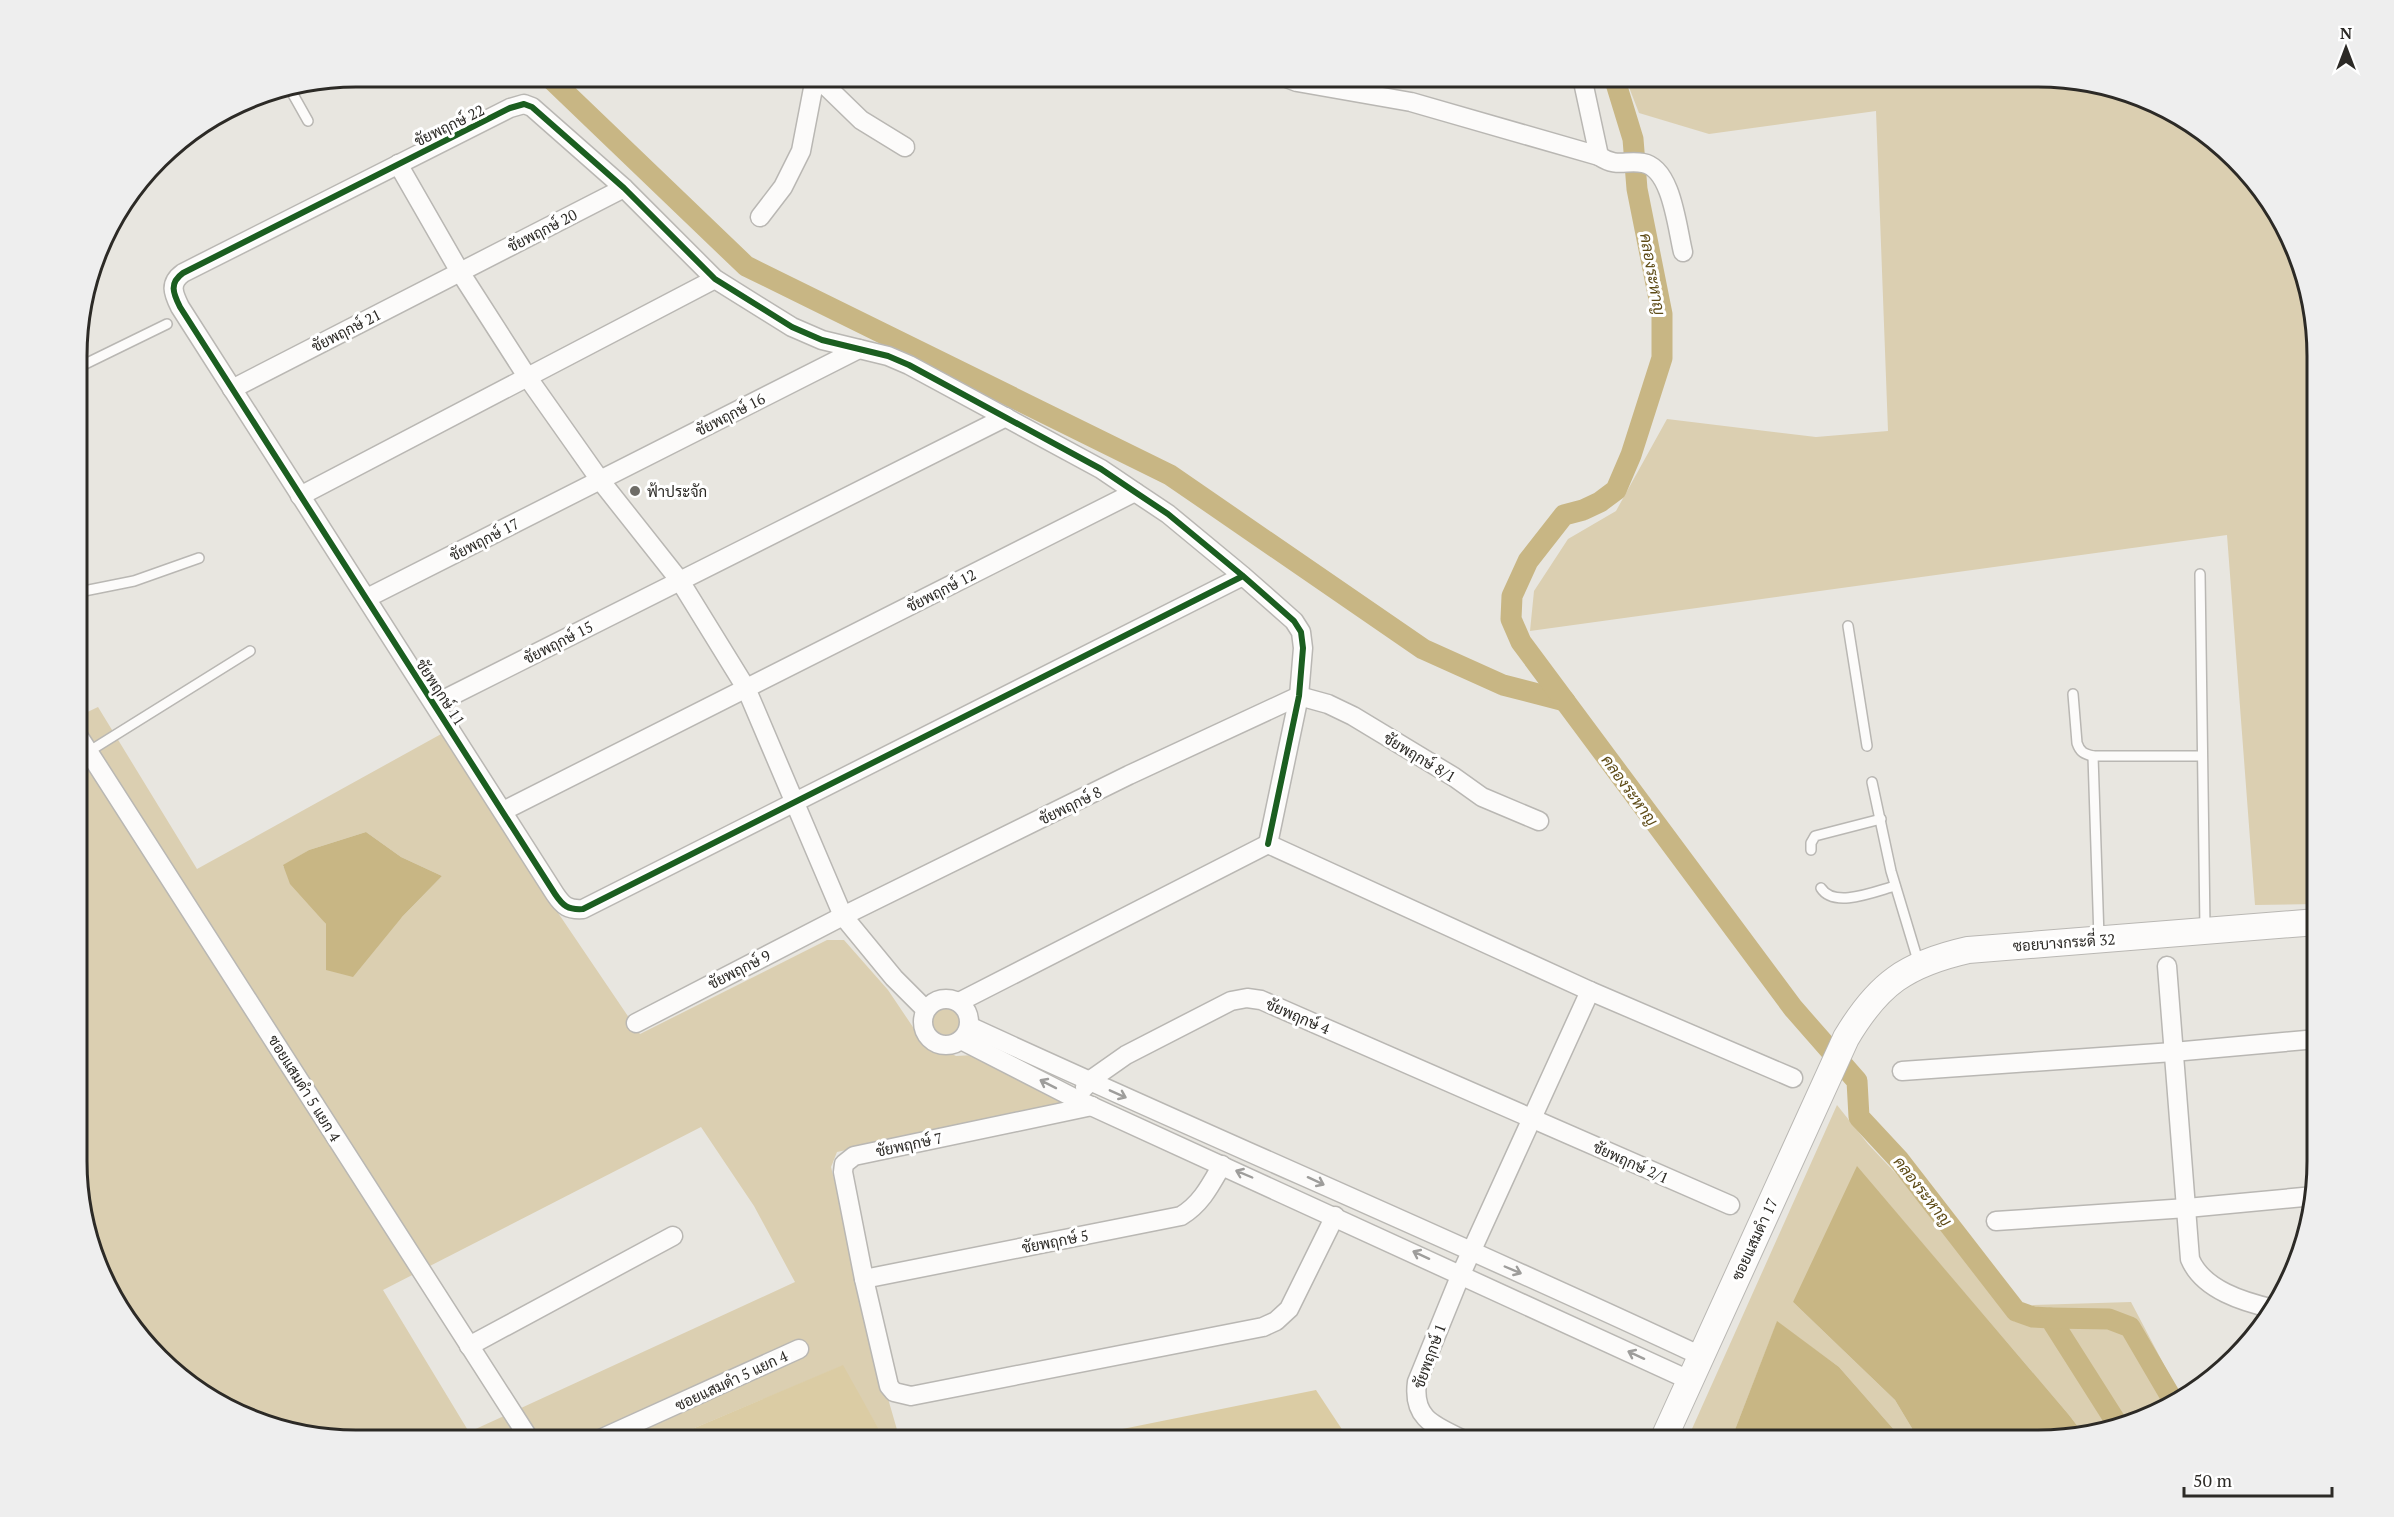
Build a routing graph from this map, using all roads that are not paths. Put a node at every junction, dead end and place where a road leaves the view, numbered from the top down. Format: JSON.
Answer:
{"nodes":[{"id":1,"x":820,"y":87,"type":"edge"},
{"id":2,"x":829,"y":87,"type":"edge"},
{"id":3,"x":1323,"y":87,"type":"edge"},
{"id":4,"x":1356,"y":87,"type":"edge"},
{"id":5,"x":1584,"y":87,"type":"edge"},
{"id":6,"x":1349,"y":92,"type":"junction"},
{"id":7,"x":293,"y":94,"type":"edge"},
{"id":8,"x":308,"y":121,"type":"dead end"},
{"id":9,"x":904,"y":147,"type":"dead end"},
{"id":10,"x":1599,"y":156,"type":"junction"},
{"id":11,"x":398,"y":164,"type":"junction"},
{"id":12,"x":624,"y":188,"type":"junction"},
{"id":13,"x":760,"y":217,"type":"dead end"},
{"id":14,"x":1683,"y":252,"type":"dead end"},
{"id":15,"x":460,"y":272,"type":"junction"},
{"id":16,"x":183,"y":273,"type":"joint"},
{"id":17,"x":715,"y":279,"type":"junction"},
{"id":18,"x":167,"y":324,"type":"dead end"},
{"id":19,"x":859,"y":349,"type":"junction"},
{"id":20,"x":87,"y":362,"type":"edge"},
{"id":21,"x":528,"y":378,"type":"junction"},
{"id":22,"x":232,"y":389,"type":"junction"},
{"id":23,"x":1006,"y":417,"type":"junction"},
{"id":24,"x":600,"y":480,"type":"junction"},
{"id":25,"x":1136,"y":492,"type":"junction"},
{"id":26,"x":300,"y":496,"type":"junction"},
{"id":27,"x":199,"y":558,"type":"dead end"},
{"id":28,"x":2200,"y":574,"type":"dead end"},
{"id":29,"x":1243,"y":576,"type":"junction"},
{"id":30,"x":680,"y":581,"type":"junction"},
{"id":31,"x":87,"y":590,"type":"edge"},
{"id":32,"x":367,"y":598,"type":"junction"},
{"id":33,"x":1848,"y":626,"type":"dead end"},
{"id":34,"x":250,"y":651,"type":"dead end"},
{"id":35,"x":746,"y":688,"type":"junction"},
{"id":36,"x":2073,"y":694,"type":"dead end"},
{"id":37,"x":1299,"y":696,"type":"junction"},
{"id":38,"x":435,"y":704,"type":"junction"},
{"id":39,"x":87,"y":743,"type":"edge"},
{"id":40,"x":1867,"y":746,"type":"dead end"},
{"id":41,"x":87,"y":750,"type":"edge"},
{"id":42,"x":2093,"y":756,"type":"junction"},
{"id":43,"x":2202,"y":756,"type":"junction"},
{"id":44,"x":1872,"y":782,"type":"dead end"},
{"id":45,"x":795,"y":800,"type":"junction"},
{"id":46,"x":503,"y":811,"type":"junction"},
{"id":47,"x":1881,"y":819,"type":"junction"},
{"id":48,"x":1539,"y":821,"type":"dead end"},
{"id":49,"x":1268,"y":844,"type":"junction"},
{"id":50,"x":1810,"y":850,"type":"dead end"},
{"id":51,"x":1895,"y":886,"type":"junction"},
{"id":52,"x":1821,"y":888,"type":"dead end"},
{"id":53,"x":843,"y":916,"type":"junction"},
{"id":54,"x":2307,"y":923,"type":"edge"},
{"id":55,"x":2205,"y":931,"type":"junction"},
{"id":56,"x":2100,"y":939,"type":"junction"},
{"id":57,"x":1919,"y":964,"type":"junction"},
{"id":58,"x":2167,"y":966,"type":"dead end"},
{"id":59,"x":1590,"y":992,"type":"junction"},
{"id":60,"x":958,"y":1002,"type":"junction"},
{"id":61,"x":926,"y":1010,"type":"junction"},
{"id":62,"x":636,"y":1023,"type":"dead end"},
{"id":63,"x":965,"y":1033,"type":"junction"},
{"id":64,"x":1846,"y":1038,"type":"joint"},
{"id":65,"x":2307,"y":1040,"type":"edge"},
{"id":66,"x":2173,"y":1052,"type":"junction"},
{"id":67,"x":1902,"y":1071,"type":"dead end"},
{"id":68,"x":1793,"y":1077,"type":"dead end"},
{"id":69,"x":1089,"y":1081,"type":"junction"},
{"id":70,"x":1085,"y":1103,"type":"junction"},
{"id":71,"x":1532,"y":1119,"type":"junction"},
{"id":72,"x":1222,"y":1165,"type":"junction"},
{"id":73,"x":1286,"y":1167,"type":"junction"},
{"id":74,"x":1275,"y":1188,"type":"junction"},
{"id":75,"x":2305,"y":1197,"type":"edge"},
{"id":76,"x":1730,"y":1205,"type":"dead end"},
{"id":77,"x":2187,"y":1208,"type":"junction"},
{"id":78,"x":1335,"y":1216,"type":"junction"},
{"id":79,"x":1996,"y":1221,"type":"dead end"},
{"id":80,"x":1405,"y":1223,"type":"junction"},
{"id":81,"x":673,"y":1236,"type":"dead end"},
{"id":82,"x":1395,"y":1243,"type":"junction"},
{"id":83,"x":1472,"y":1252,"type":"junction"},
{"id":84,"x":1461,"y":1274,"type":"junction"},
{"id":85,"x":864,"y":1279,"type":"junction"},
{"id":86,"x":1557,"y":1289,"type":"junction"},
{"id":87,"x":2265,"y":1306,"type":"edge"},
{"id":88,"x":1546,"y":1313,"type":"junction"},
{"id":89,"x":469,"y":1346,"type":"junction"},
{"id":90,"x":799,"y":1349,"type":"dead end"},
{"id":91,"x":1701,"y":1356,"type":"junction"},
{"id":92,"x":1689,"y":1380,"type":"junction"},
{"id":93,"x":524,"y":1430,"type":"edge"},
{"id":94,"x":620,"y":1430,"type":"edge"},
{"id":95,"x":1445,"y":1430,"type":"edge"},
{"id":96,"x":1667,"y":1430,"type":"edge"}],
"edges":[{"from":1,"to":13,"type":"street"},
{"from":2,"to":9,"type":"street"},
{"from":3,"to":6,"type":"street"},
{"from":4,"to":6,"type":"lane"},
{"from":5,"to":10,"type":"street"},
{"from":6,"to":10,"type":"street"},
{"from":7,"to":8,"type":"lane"},
{"from":10,"to":14,"type":"street"},
{"from":11,"to":12,"type":"street","name":"ชัยพฤกษ์ 22"},
{"from":11,"to":15,"type":"street"},
{"from":11,"to":16,"type":"street","name":"ชัยพฤกษ์ 22"},
{"from":12,"to":15,"type":"street","name":"ชัยพฤกษ์ 20"},
{"from":12,"to":17,"type":"street"},
{"from":15,"to":21,"type":"street"},
{"from":15,"to":22,"type":"street","name":"ชัยพฤกษ์ 21"},
{"from":16,"to":22,"type":"street","name":"ชัยพฤกษ์ 11"},
{"from":17,"to":19,"type":"street"},
{"from":17,"to":21,"type":"street"},
{"from":18,"to":20,"type":"lane"},
{"from":19,"to":23,"type":"street"},
{"from":19,"to":24,"type":"street","name":"ชัยพฤกษ์ 16"},
{"from":21,"to":24,"type":"street"},
{"from":21,"to":26,"type":"street"},
{"from":22,"to":26,"type":"street","name":"ชัยพฤกษ์ 11"},
{"from":23,"to":25,"type":"street"},
{"from":23,"to":30,"type":"street","name":"ชัยพฤกษ์ 15"},
{"from":24,"to":30,"type":"street"},
{"from":24,"to":32,"type":"street","name":"ชัยพฤกษ์ 17"},
{"from":25,"to":29,"type":"street"},
{"from":25,"to":35,"type":"street","name":"ชัยพฤกษ์ 12"},
{"from":26,"to":32,"type":"street","name":"ชัยพฤกษ์ 11"},
{"from":27,"to":31,"type":"lane"},
{"from":28,"to":43,"type":"lane"},
{"from":29,"to":37,"type":"street"},
{"from":29,"to":45,"type":"street","name":"ชัยพฤกษ์ 11"},
{"from":30,"to":35,"type":"street"},
{"from":30,"to":38,"type":"street","name":"ชัยพฤกษ์ 15"},
{"from":32,"to":38,"type":"street","name":"ชัยพฤกษ์ 11"},
{"from":33,"to":40,"type":"lane"},
{"from":34,"to":39,"type":"lane"},
{"from":35,"to":45,"type":"street"},
{"from":35,"to":46,"type":"street","name":"ชัยพฤกษ์ 12"},
{"from":36,"to":42,"type":"lane"},
{"from":37,"to":48,"type":"street","name":"ชัยพฤกษ์ 8/1"},
{"from":37,"to":49,"type":"street"},
{"from":37,"to":53,"type":"street","name":"ชัยพฤกษ์ 8"},
{"from":38,"to":46,"type":"street","name":"ชัยพฤกษ์ 11"},
{"from":41,"to":89,"type":"street","name":"ซอยแสมดำ 5 แยก 4"},
{"from":42,"to":43,"type":"lane"},
{"from":42,"to":56,"type":"lane"},
{"from":43,"to":55,"type":"lane"},
{"from":44,"to":47,"type":"lane"},
{"from":45,"to":46,"type":"street","name":"ชัยพฤกษ์ 11"},
{"from":45,"to":53,"type":"street"},
{"from":47,"to":50,"type":"lane"},
{"from":47,"to":51,"type":"lane"},
{"from":49,"to":59,"type":"street"},
{"from":49,"to":60,"type":"street"},
{"from":51,"to":52,"type":"lane"},
{"from":51,"to":57,"type":"lane"},
{"from":53,"to":61,"type":"street"},
{"from":53,"to":62,"type":"street","name":"ชัยพฤกษ์ 9"},
{"from":54,"to":55,"type":"street","name":"ซอยบางกระดี่ 32"},
{"from":55,"to":56,"type":"street","name":"ซอยบางกระดี่ 32"},
{"from":56,"to":57,"type":"street","name":"ซอยบางกระดี่ 32"},
{"from":57,"to":64,"type":"street","name":"ซอยบางกระดี่ 32"},
{"from":58,"to":66,"type":"street"},
{"from":59,"to":68,"type":"street"},
{"from":59,"to":71,"type":"street","name":"ชัยพฤกษ์ 1"},
{"from":60,"to":61,"type":"street"},
{"from":60,"to":63,"type":"street"},
{"from":61,"to":63,"type":"street"},
{"from":63,"to":69,"type":"street"},
{"from":70,"to":63,"type":"street","one_way":true},
{"from":64,"to":91,"type":"street","name":"ซอยแสมดำ 17"},
{"from":65,"to":66,"type":"street"},
{"from":66,"to":67,"type":"street"},
{"from":66,"to":77,"type":"street"},
{"from":69,"to":70,"type":"street","name":"ชัยพฤกษ์ 4"},
{"from":69,"to":71,"type":"street","name":"ชัยพฤกษ์ 4"},
{"from":69,"to":73,"type":"street","one_way":true},
{"from":70,"to":72,"type":"street"},
{"from":70,"to":85,"type":"street","name":"ชัยพฤกษ์ 7"},
{"from":71,"to":76,"type":"street","name":"ชัยพฤกษ์ 2/1"},
{"from":71,"to":83,"type":"street","name":"ชัยพฤกษ์ 1"},
{"from":74,"to":72,"type":"street","one_way":true},
{"from":72,"to":85,"type":"street","name":"ชัยพฤกษ์ 5"},
{"from":73,"to":74,"type":"street"},
{"from":73,"to":80,"type":"street","one_way":true},
{"from":74,"to":78,"type":"street"},
{"from":75,"to":77,"type":"street"},
{"from":77,"to":79,"type":"street"},
{"from":77,"to":87,"type":"street"},
{"from":78,"to":82,"type":"street"},
{"from":78,"to":85,"type":"street"},
{"from":80,"to":82,"type":"street"},
{"from":80,"to":83,"type":"street"},
{"from":81,"to":89,"type":"street"},
{"from":84,"to":82,"type":"street","one_way":true},
{"from":83,"to":84,"type":"street","name":"ชัยพฤกษ์ 1"},
{"from":83,"to":86,"type":"street","one_way":true},
{"from":84,"to":88,"type":"street"},
{"from":84,"to":95,"type":"street","name":"ชัยพฤกษ์ 1"},
{"from":86,"to":88,"type":"street"},
{"from":86,"to":91,"type":"street"},
{"from":92,"to":88,"type":"street","one_way":true},
{"from":89,"to":93,"type":"street","name":"ซอยแสมดำ 5 แยก 4"},
{"from":90,"to":94,"type":"street","name":"ซอยแสมดำ 5 แยก 4"},
{"from":91,"to":92,"type":"street","name":"ซอยแสมดำ 17"},
{"from":92,"to":96,"type":"street","name":"ซอยแสมดำ 17"}]}
